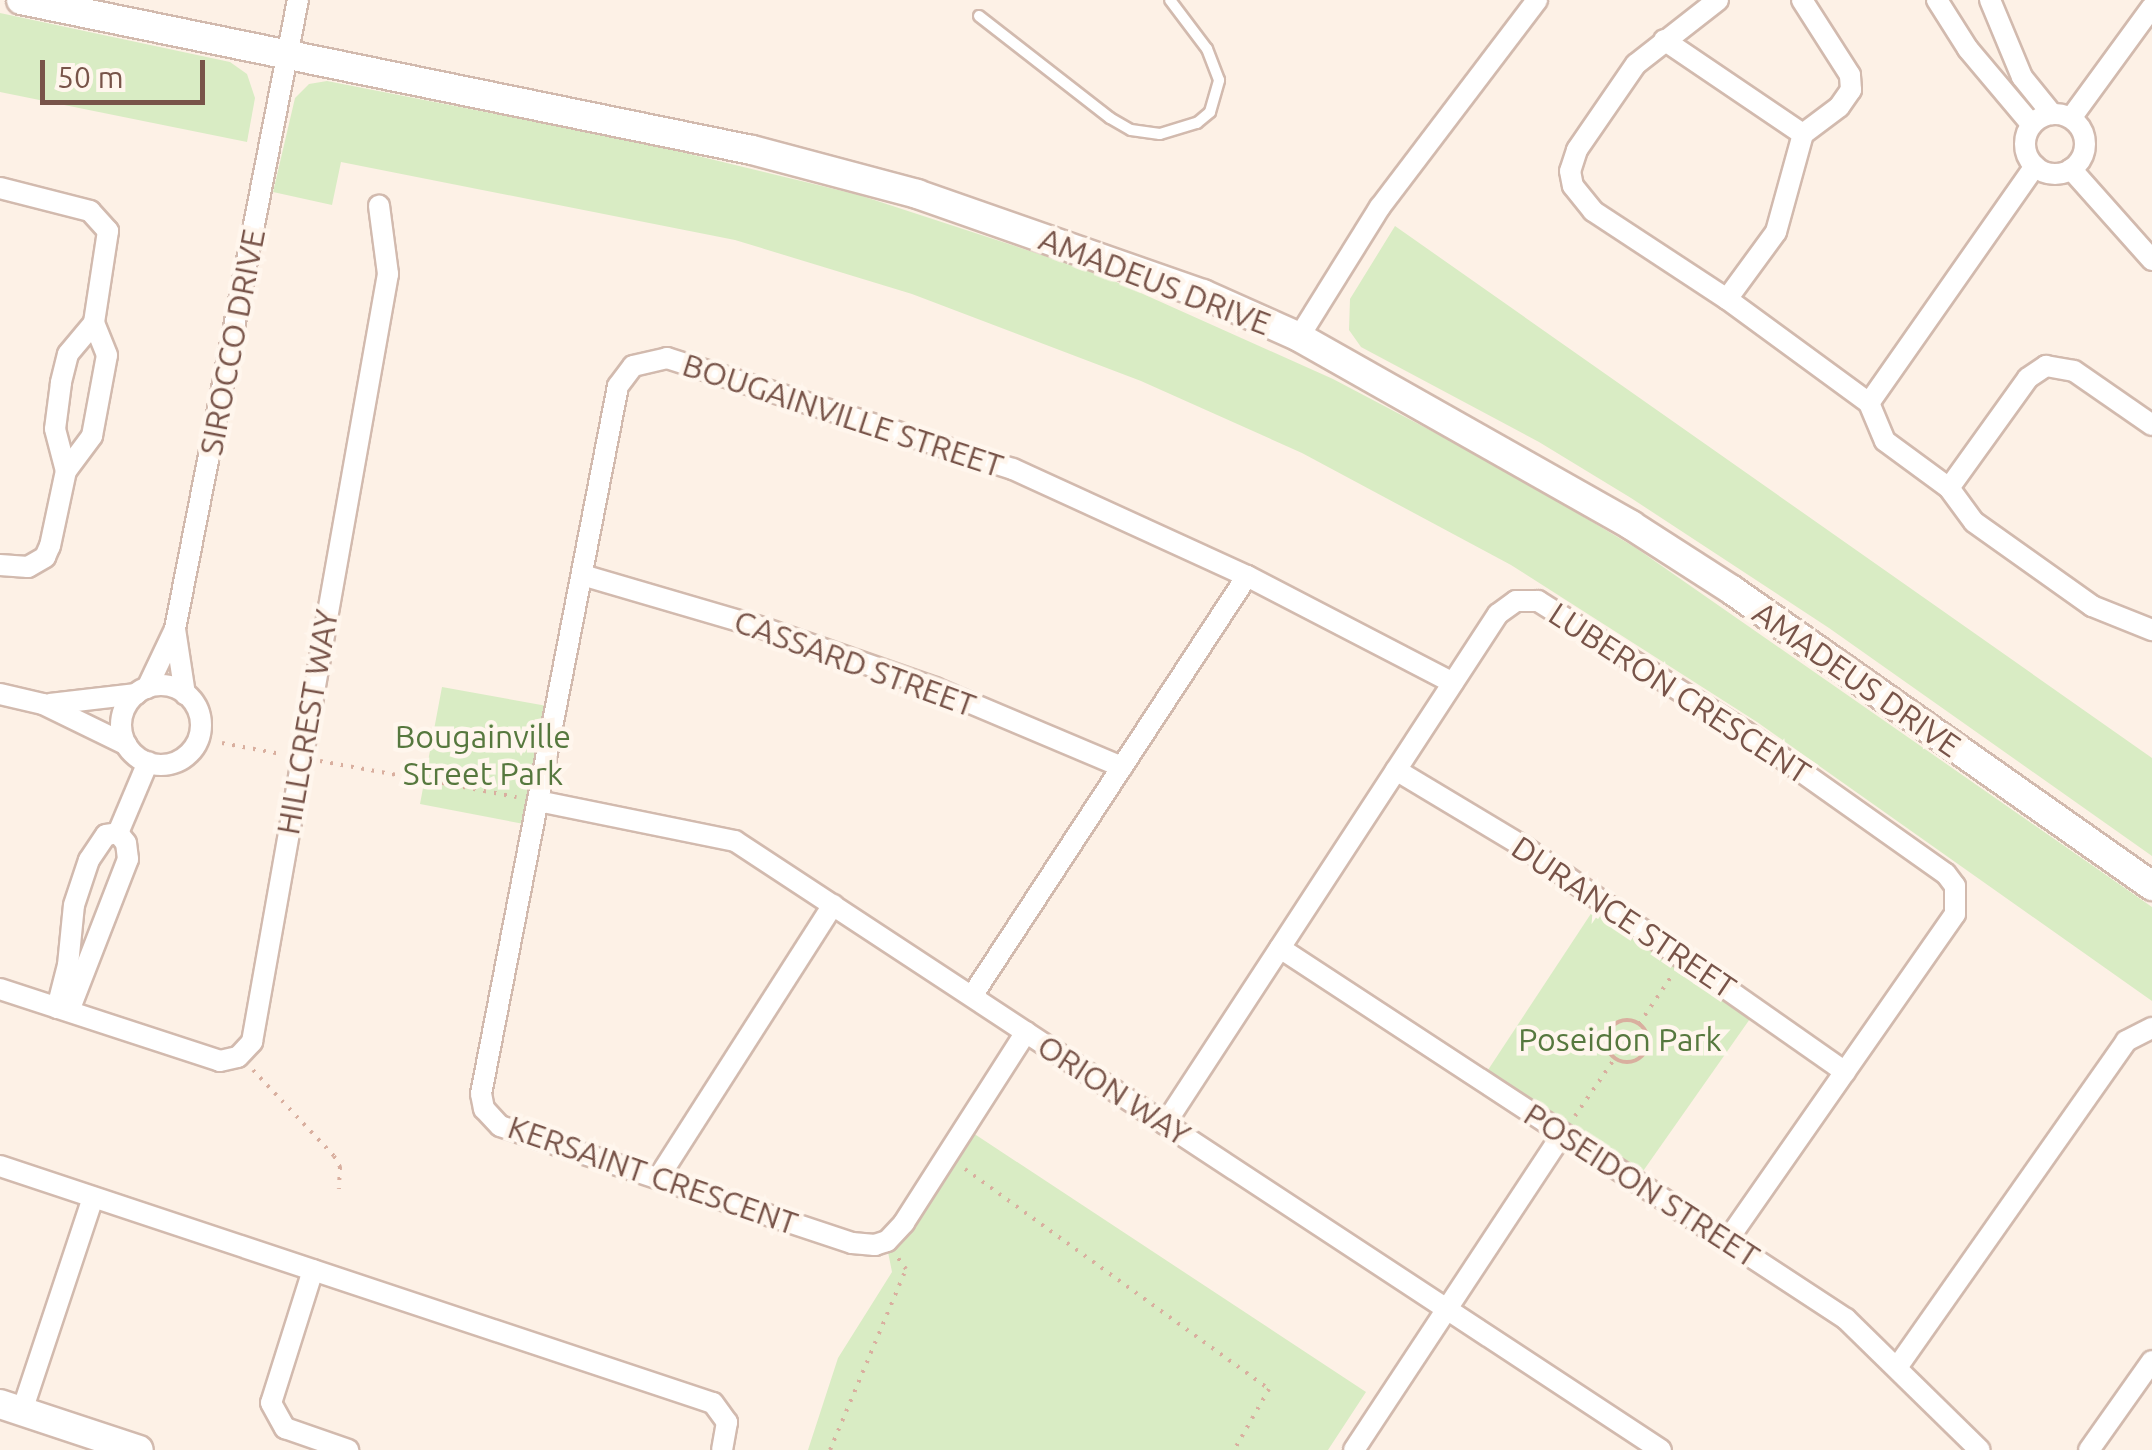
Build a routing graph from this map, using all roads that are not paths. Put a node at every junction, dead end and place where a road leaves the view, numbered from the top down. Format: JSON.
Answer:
{"nodes":[{"id":1,"x":21,"y":0,"type":"edge"},
{"id":2,"x":298,"y":0,"type":"edge"},
{"id":3,"x":1170,"y":0,"type":"edge"},
{"id":4,"x":1537,"y":0,"type":"edge"},
{"id":5,"x":1718,"y":0,"type":"edge"},
{"id":6,"x":1802,"y":0,"type":"edge"},
{"id":7,"x":1937,"y":0,"type":"edge"},
{"id":8,"x":1990,"y":0,"type":"edge"},
{"id":9,"x":2152,"y":7,"type":"edge"},
{"id":10,"x":979,"y":16,"type":"dead end"},
{"id":11,"x":1664,"y":40,"type":"junction"},
{"id":12,"x":288,"y":55,"type":"junction"},
{"id":13,"x":2062,"y":116,"type":"junction"},
{"id":14,"x":2032,"y":125,"type":"junction"},
{"id":15,"x":1803,"y":134,"type":"junction"},
{"id":16,"x":2035,"y":166,"type":"junction"},
{"id":17,"x":2071,"y":170,"type":"junction"},
{"id":18,"x":0,"y":188,"type":"edge"},
{"id":19,"x":378,"y":206,"type":"dead end"},
{"id":20,"x":2152,"y":260,"type":"edge"},
{"id":21,"x":1727,"y":300,"type":"junction"},
{"id":22,"x":94,"y":323,"type":"junction"},
{"id":23,"x":1299,"y":337,"type":"junction"},
{"id":24,"x":1869,"y":403,"type":"junction"},
{"id":25,"x":2152,"y":425,"type":"edge"},
{"id":26,"x":66,"y":471,"type":"junction"},
{"id":27,"x":1950,"y":488,"type":"junction"},
{"id":28,"x":0,"y":564,"type":"edge"},
{"id":29,"x":582,"y":575,"type":"junction"},
{"id":30,"x":1247,"y":576,"type":"junction"},
{"id":31,"x":2149,"y":622,"type":"edge"},
{"id":32,"x":176,"y":628,"type":"junction"},
{"id":33,"x":1453,"y":683,"type":"junction"},
{"id":34,"x":142,"y":691,"type":"junction"},
{"id":35,"x":0,"y":694,"type":"edge"},
{"id":36,"x":186,"y":694,"type":"junction"},
{"id":37,"x":42,"y":704,"type":"junction"},
{"id":38,"x":127,"y":745,"type":"junction"},
{"id":39,"x":148,"y":762,"type":"junction"},
{"id":40,"x":1122,"y":767,"type":"junction"},
{"id":41,"x":1396,"y":770,"type":"junction"},
{"id":42,"x":538,"y":800,"type":"junction"},
{"id":43,"x":118,"y":833,"type":"junction"},
{"id":44,"x":2152,"y":886,"type":"edge"},
{"id":45,"x":833,"y":905,"type":"junction"},
{"id":46,"x":1280,"y":948,"type":"junction"},
{"id":47,"x":0,"y":989,"type":"edge"},
{"id":48,"x":972,"y":996,"type":"junction"},
{"id":49,"x":63,"y":1010,"type":"junction"},
{"id":50,"x":2152,"y":1028,"type":"edge"},
{"id":51,"x":1026,"y":1032,"type":"junction"},
{"id":52,"x":1845,"y":1072,"type":"junction"},
{"id":53,"x":1165,"y":1124,"type":"junction"},
{"id":54,"x":1562,"y":1134,"type":"junction"},
{"id":55,"x":0,"y":1166,"type":"edge"},
{"id":56,"x":659,"y":1177,"type":"junction"},
{"id":57,"x":93,"y":1197,"type":"junction"},
{"id":58,"x":1728,"y":1240,"type":"junction"},
{"id":59,"x":313,"y":1270,"type":"junction"},
{"id":60,"x":1447,"y":1308,"type":"junction"},
{"id":61,"x":2152,"y":1361,"type":"edge"},
{"id":62,"x":1898,"y":1366,"type":"junction"},
{"id":63,"x":11,"y":1407,"type":"edge"},
{"id":64,"x":1969,"y":1446,"type":"edge"},
{"id":65,"x":139,"y":1450,"type":"edge"},
{"id":66,"x":348,"y":1450,"type":"edge"},
{"id":67,"x":722,"y":1450,"type":"edge"},
{"id":68,"x":1354,"y":1450,"type":"edge"},
{"id":69,"x":1661,"y":1450,"type":"edge"},
{"id":70,"x":2089,"y":1450,"type":"edge"}],
"edges":[{"from":1,"to":12,"type":"street","name":"AMADEUS DRIVE"},
{"from":2,"to":12,"type":"street","name":"SIROCCO DRIVE"},
{"from":3,"to":10,"type":"lane"},
{"from":4,"to":23,"type":"street"},
{"from":5,"to":11,"type":"street"},
{"from":6,"to":15,"type":"street"},
{"from":7,"to":14,"type":"street"},
{"from":8,"to":13,"type":"street"},
{"from":9,"to":13,"type":"street"},
{"from":11,"to":15,"type":"street"},
{"from":11,"to":21,"type":"street"},
{"from":12,"to":23,"type":"street","name":"AMADEUS DRIVE"},
{"from":12,"to":32,"type":"street","name":"SIROCCO DRIVE"},
{"from":13,"to":14,"type":"street"},
{"from":13,"to":17,"type":"street"},
{"from":14,"to":16,"type":"street"},
{"from":15,"to":21,"type":"street"},
{"from":16,"to":17,"type":"street"},
{"from":16,"to":24,"type":"street"},
{"from":17,"to":20,"type":"street"},
{"from":18,"to":22,"type":"street"},
{"from":19,"to":49,"type":"street","name":"HILLCREST WAY"},
{"from":21,"to":24,"type":"street"},
{"from":22,"to":26,"type":"street"},
{"from":22,"to":26,"type":"street"},
{"from":23,"to":44,"type":"street","name":"AMADEUS DRIVE"},
{"from":24,"to":27,"type":"street"},
{"from":25,"to":27,"type":"street"},
{"from":26,"to":28,"type":"street"},
{"from":27,"to":31,"type":"street"},
{"from":29,"to":30,"type":"street","name":"BOUGAINVILLE STREET"},
{"from":29,"to":40,"type":"street","name":"CASSARD STREET"},
{"from":29,"to":42,"type":"street","name":"BOUGAINVILLE STREET"},
{"from":30,"to":33,"type":"street","name":"BOUGAINVILLE STREET"},
{"from":30,"to":40,"type":"street"},
{"from":32,"to":34,"type":"street","name":"SIROCCO DRIVE"},
{"from":32,"to":36,"type":"street","name":"SIROCCO DRIVE"},
{"from":33,"to":41,"type":"street","name":"LUBERON CRESCENT"},
{"from":33,"to":52,"type":"street","name":"LUBERON CRESCENT"},
{"from":34,"to":36,"type":"street"},
{"from":34,"to":37,"type":"street"},
{"from":34,"to":38,"type":"street"},
{"from":35,"to":37,"type":"street"},
{"from":36,"to":39,"type":"street"},
{"from":37,"to":38,"type":"street"},
{"from":38,"to":39,"type":"street"},
{"from":39,"to":43,"type":"street"},
{"from":40,"to":48,"type":"street"},
{"from":41,"to":46,"type":"street","name":"LUBERON CRESCENT"},
{"from":41,"to":52,"type":"street","name":"DURANCE STREET"},
{"from":42,"to":45,"type":"street","name":"ORION WAY"},
{"from":42,"to":56,"type":"street","name":"KERSAINT CRESCENT"},
{"from":43,"to":49,"type":"street"},
{"from":43,"to":49,"type":"street"},
{"from":45,"to":48,"type":"street","name":"ORION WAY"},
{"from":45,"to":56,"type":"street"},
{"from":46,"to":53,"type":"street","name":"LUBERON CRESCENT"},
{"from":46,"to":54,"type":"street","name":"POSEIDON STREET"},
{"from":47,"to":49,"type":"street"},
{"from":48,"to":51,"type":"street","name":"ORION WAY"},
{"from":50,"to":62,"type":"street"},
{"from":51,"to":53,"type":"street","name":"ORION WAY"},
{"from":51,"to":56,"type":"street","name":"KERSAINT CRESCENT"},
{"from":52,"to":58,"type":"street","name":"LUBERON CRESCENT"},
{"from":53,"to":60,"type":"street","name":"ORION WAY"},
{"from":54,"to":58,"type":"street","name":"POSEIDON STREET"},
{"from":54,"to":60,"type":"street"},
{"from":55,"to":57,"type":"street"},
{"from":57,"to":59,"type":"street"},
{"from":57,"to":63,"type":"street"},
{"from":58,"to":62,"type":"street","name":"POSEIDON STREET"},
{"from":59,"to":66,"type":"street"},
{"from":59,"to":67,"type":"street"},
{"from":60,"to":68,"type":"street"},
{"from":60,"to":69,"type":"street","name":"ORION WAY"},
{"from":61,"to":70,"type":"street"},
{"from":62,"to":64,"type":"street","name":"POSEIDON STREET"},
{"from":63,"to":65,"type":"street"}]}
